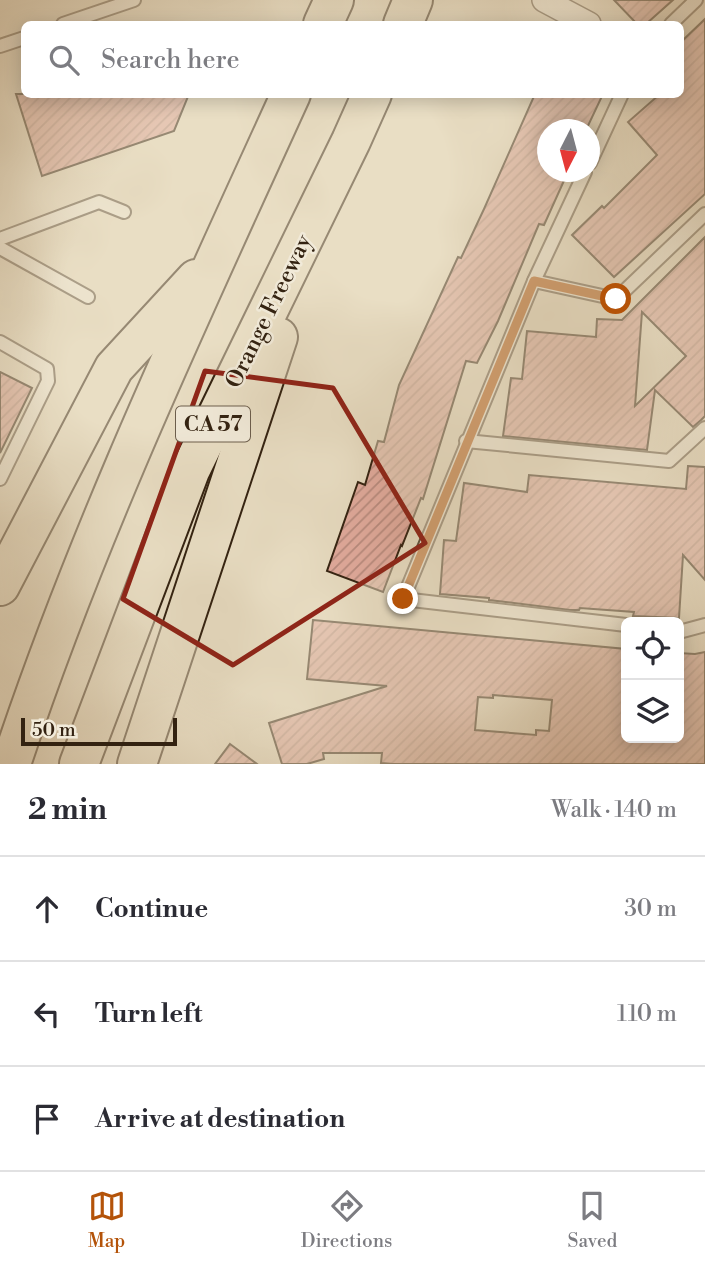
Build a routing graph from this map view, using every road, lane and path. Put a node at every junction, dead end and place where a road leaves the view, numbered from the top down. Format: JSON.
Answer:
{"nodes":[{"id":1,"x":134,"y":0,"type":"edge"},
{"id":2,"x":334,"y":0,"type":"edge"},
{"id":3,"x":413,"y":0,"type":"edge"},
{"id":4,"x":544,"y":0,"type":"edge"},
{"id":5,"x":696,"y":0,"type":"edge"},
{"id":6,"x":72,"y":21,"type":"edge"},
{"id":7,"x":324,"y":21,"type":"edge"},
{"id":8,"x":404,"y":21,"type":"edge"},
{"id":9,"x":583,"y":21,"type":"edge"},
{"id":10,"x":674,"y":21,"type":"edge"},
{"id":11,"x":21,"y":39,"type":"edge"},
{"id":12,"x":1,"y":42,"type":"edge"},
{"id":13,"x":289,"y":98,"type":"edge"},
{"id":14,"x":370,"y":98,"type":"edge"},
{"id":15,"x":620,"y":98,"type":"edge"},
{"id":16,"x":600,"y":141,"type":"edge"},
{"id":17,"x":580,"y":182,"type":"edge"},
{"id":18,"x":322,"y":201,"type":"junction"},
{"id":19,"x":124,"y":212,"type":"dead end"},
{"id":20,"x":705,"y":214,"type":"edge"},
{"id":21,"x":0,"y":239,"type":"edge"},
{"id":22,"x":0,"y":248,"type":"edge"},
{"id":23,"x":218,"y":255,"type":"junction"},
{"id":24,"x":534,"y":281,"type":"junction"},
{"id":25,"x":88,"y":297,"type":"dead end"},
{"id":26,"x":0,"y":342,"type":"edge"},
{"id":27,"x":705,"y":428,"type":"edge"},
{"id":28,"x":466,"y":441,"type":"junction"},
{"id":29,"x":0,"y":479,"type":"edge"},
{"id":30,"x":0,"y":586,"type":"edge"},
{"id":31,"x":621,"y":624,"type":"edge"},
{"id":32,"x":705,"y":625,"type":"edge"},
{"id":33,"x":684,"y":631,"type":"edge"},
{"id":34,"x":11,"y":764,"type":"edge"},
{"id":35,"x":79,"y":764,"type":"edge"},
{"id":36,"x":137,"y":764,"type":"edge"}],
"edges":[{"from":1,"to":6,"type":"lane"},
{"from":2,"to":7,"type":"highway"},
{"from":3,"to":8,"type":"highway"},
{"from":4,"to":9,"type":"street"},
{"from":5,"to":10,"type":"lane"},
{"from":11,"to":12,"type":"lane"},
{"from":13,"to":23,"type":"highway","number":"CA 57"},
{"from":14,"to":18,"type":"highway","name":"Orange Freeway","number":"CA 57"},
{"from":15,"to":16,"type":"lane"},
{"from":17,"to":24,"type":"lane"},
{"from":18,"to":35,"type":"highway","name":"Orange Freeway","number":"CA 57"},
{"from":18,"to":36,"type":"highway"},
{"from":19,"to":21,"type":"lane"},
{"from":20,"to":24,"type":"lane"},
{"from":22,"to":25,"type":"lane"},
{"from":23,"to":30,"type":"highway"},
{"from":23,"to":34,"type":"highway","number":"CA 57"},
{"from":24,"to":28,"type":"lane"},
{"from":26,"to":29,"type":"lane"},
{"from":27,"to":28,"type":"lane"},
{"from":28,"to":31,"type":"lane"},
{"from":32,"to":33,"type":"lane"}]}
